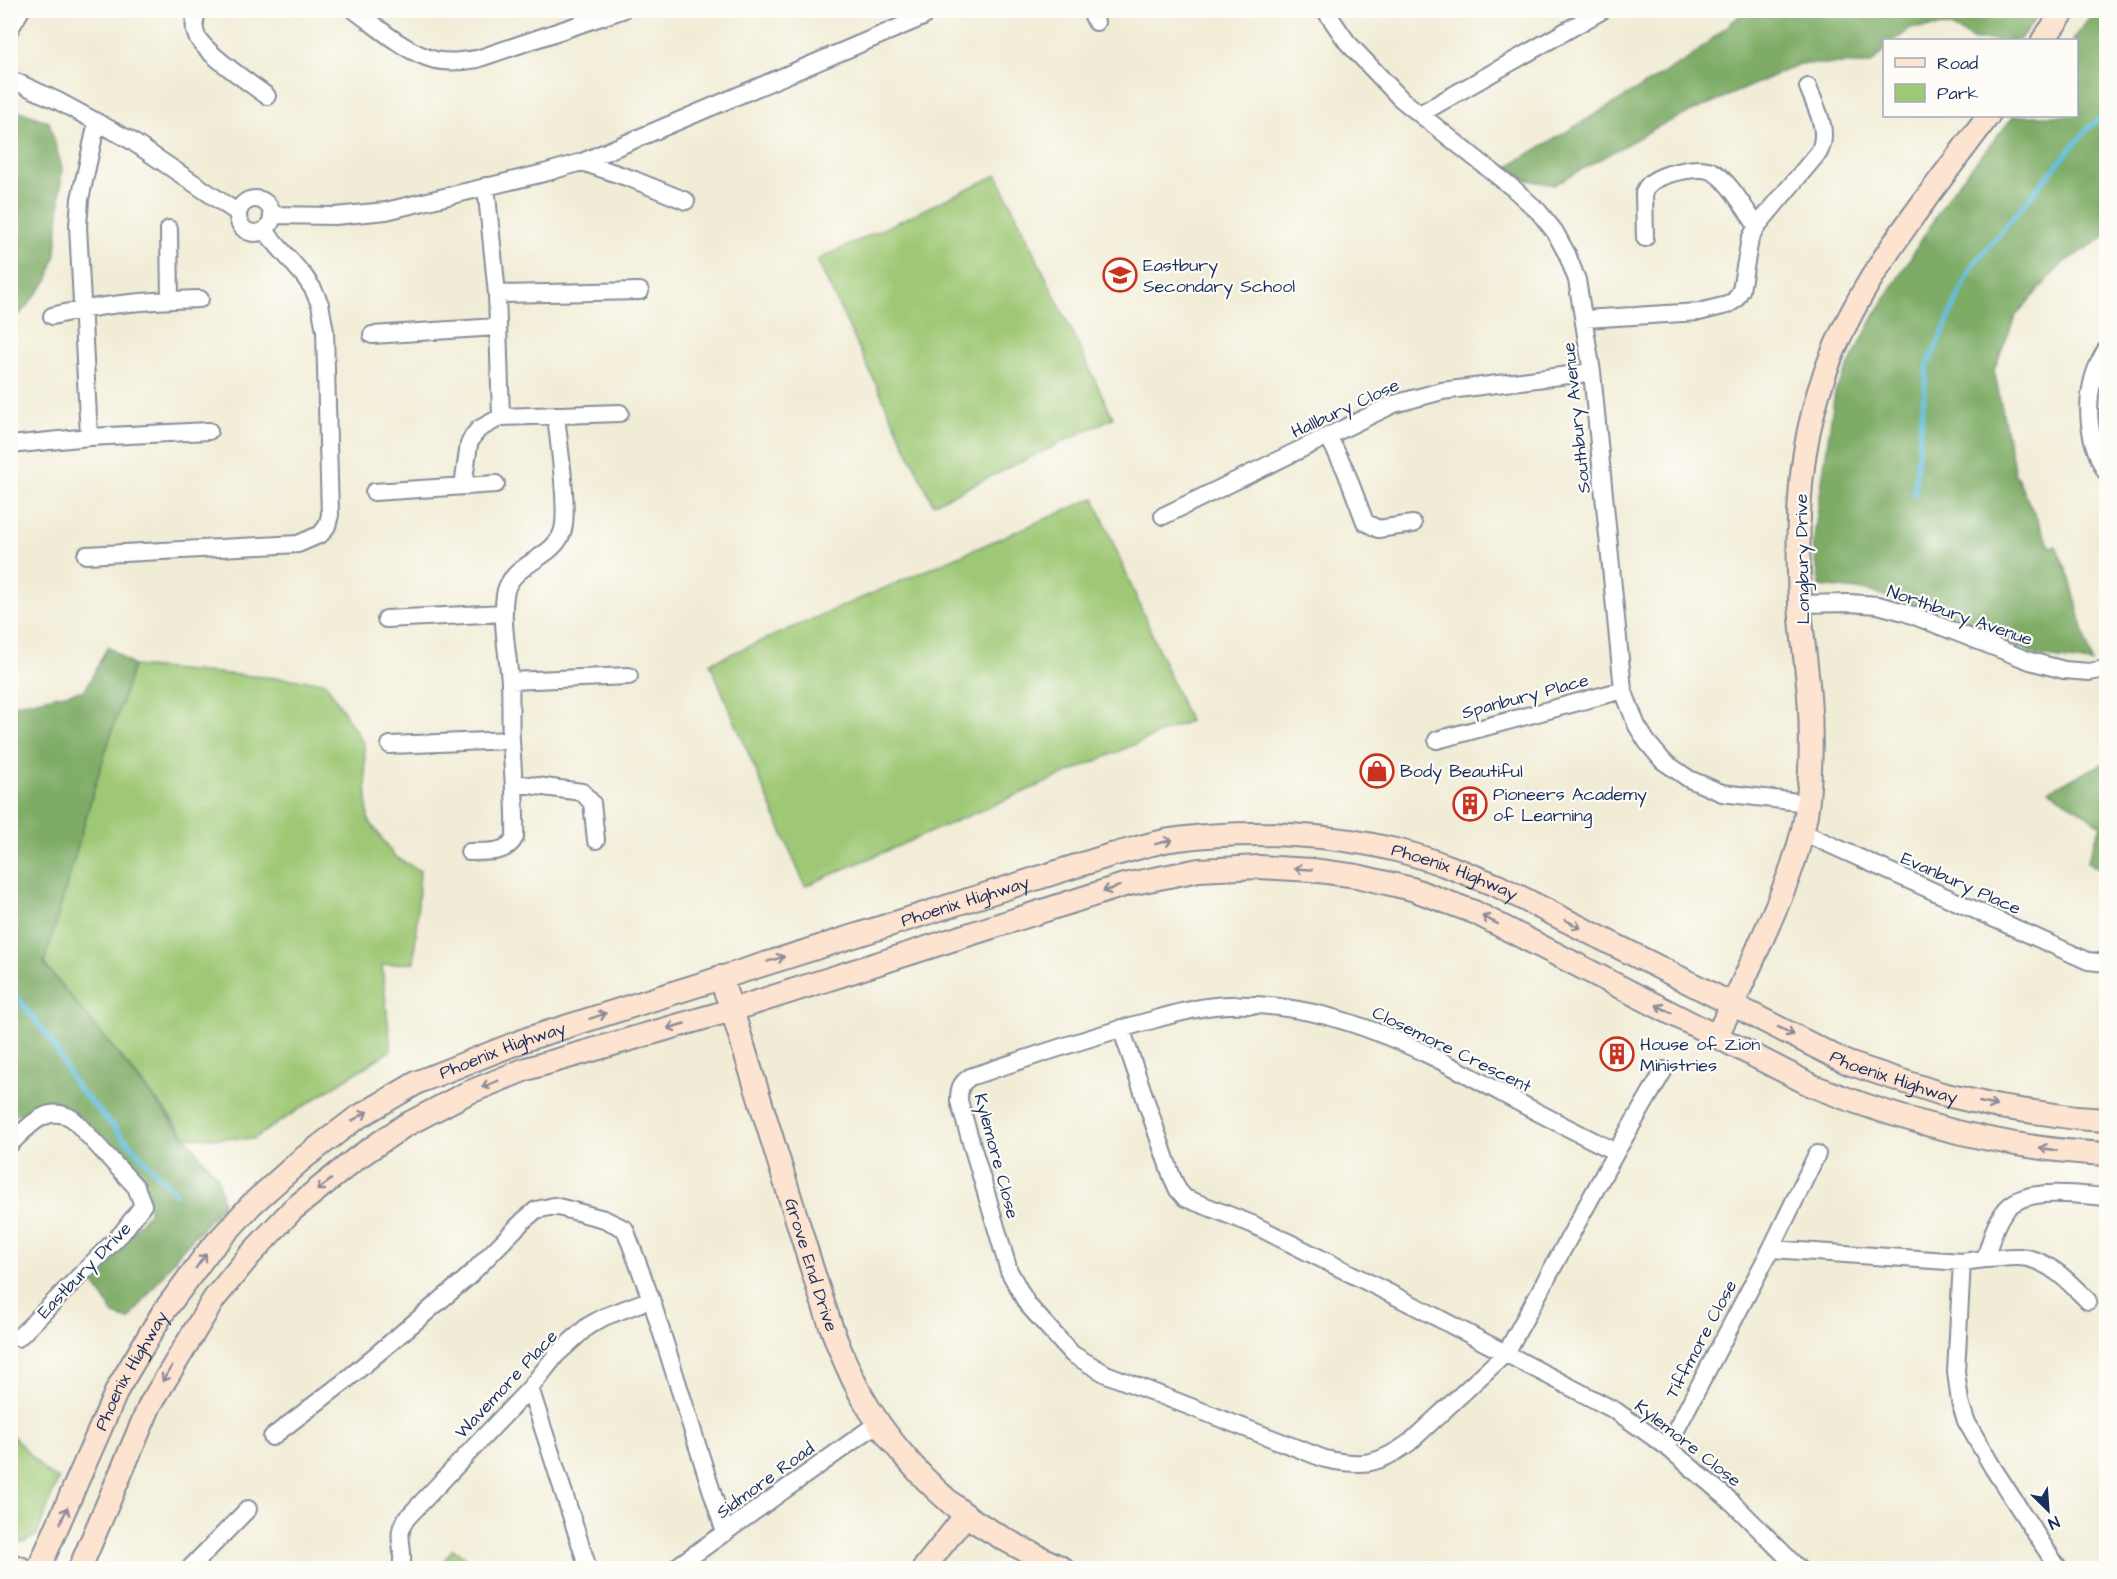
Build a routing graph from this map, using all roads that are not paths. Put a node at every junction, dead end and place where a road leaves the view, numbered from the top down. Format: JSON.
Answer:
{"nodes":[{"id":1,"x":21,"y":10,"type":"edge"},
{"id":2,"x":198,"y":10,"type":"edge"},
{"id":3,"x":354,"y":10,"type":"edge"},
{"id":4,"x":622,"y":10,"type":"edge"},
{"id":5,"x":1325,"y":10,"type":"edge"},
{"id":6,"x":1603,"y":10,"type":"edge"},
{"id":7,"x":2065,"y":10,"type":"edge"},
{"id":8,"x":923,"y":17,"type":"dead end"},
{"id":9,"x":10,"y":29,"type":"edge"},
{"id":10,"x":2044,"y":39,"type":"edge"},
{"id":11,"x":10,"y":79,"type":"edge"},
{"id":12,"x":1808,"y":87,"type":"dead end"},
{"id":13,"x":267,"y":96,"type":"dead end"},
{"id":14,"x":1420,"y":114,"type":"junction"},
{"id":15,"x":1987,"y":117,"type":"edge"},
{"id":16,"x":97,"y":122,"type":"junction"},
{"id":17,"x":582,"y":162,"type":"junction"},
{"id":18,"x":486,"y":186,"type":"junction"},
{"id":19,"x":686,"y":201,"type":"dead end"},
{"id":20,"x":238,"y":213,"type":"junction"},
{"id":21,"x":272,"y":215,"type":"junction"},
{"id":22,"x":1757,"y":225,"type":"junction"},
{"id":23,"x":169,"y":229,"type":"dead end"},
{"id":24,"x":265,"y":231,"type":"junction"},
{"id":25,"x":1645,"y":238,"type":"dead end"},
{"id":26,"x":640,"y":291,"type":"dead end"},
{"id":27,"x":497,"y":294,"type":"junction"},
{"id":28,"x":170,"y":299,"type":"junction"},
{"id":29,"x":200,"y":299,"type":"dead end"},
{"id":30,"x":83,"y":308,"type":"junction"},
{"id":31,"x":52,"y":316,"type":"dead end"},
{"id":32,"x":1584,"y":319,"type":"junction"},
{"id":33,"x":497,"y":327,"type":"junction"},
{"id":34,"x":372,"y":335,"type":"dead end"},
{"id":35,"x":2106,"y":350,"type":"edge"},
{"id":36,"x":1592,"y":372,"type":"junction"},
{"id":37,"x":620,"y":413,"type":"dead end"},
{"id":38,"x":555,"y":415,"type":"junction"},
{"id":39,"x":501,"y":417,"type":"junction"},
{"id":40,"x":209,"y":431,"type":"dead end"},
{"id":41,"x":1328,"y":436,"type":"junction"},
{"id":42,"x":89,"y":438,"type":"junction"},
{"id":43,"x":10,"y":445,"type":"edge"},
{"id":44,"x":2106,"y":472,"type":"edge"},
{"id":45,"x":496,"y":484,"type":"dead end"},
{"id":46,"x":463,"y":486,"type":"junction"},
{"id":47,"x":374,"y":492,"type":"dead end"},
{"id":48,"x":1163,"y":516,"type":"dead end"},
{"id":49,"x":1413,"y":524,"type":"dead end"},
{"id":50,"x":86,"y":555,"type":"dead end"},
{"id":51,"x":1800,"y":604,"type":"junction"},
{"id":52,"x":504,"y":613,"type":"junction"},
{"id":53,"x":386,"y":619,"type":"dead end"},
{"id":54,"x":2106,"y":669,"type":"edge"},
{"id":55,"x":629,"y":676,"type":"dead end"},
{"id":56,"x":510,"y":681,"type":"junction"},
{"id":57,"x":1623,"y":690,"type":"junction"},
{"id":58,"x":511,"y":740,"type":"junction"},
{"id":59,"x":1437,"y":740,"type":"dead end"},
{"id":60,"x":390,"y":745,"type":"dead end"},
{"id":61,"x":514,"y":783,"type":"junction"},
{"id":62,"x":1808,"y":803,"type":"junction"},
{"id":63,"x":1802,"y":832,"type":"junction"},
{"id":64,"x":596,"y":840,"type":"dead end"},
{"id":65,"x":469,"y":852,"type":"dead end"},
{"id":66,"x":2106,"y":963,"type":"edge"},
{"id":67,"x":720,"y":977,"type":"junction"},
{"id":68,"x":1734,"y":1004,"type":"junction"},
{"id":69,"x":732,"y":1010,"type":"junction"},
{"id":70,"x":1121,"y":1028,"type":"junction"},
{"id":71,"x":1716,"y":1036,"type":"junction"},
{"id":72,"x":1664,"y":1070,"type":"dead end"},
{"id":73,"x":2106,"y":1120,"type":"edge"},
{"id":74,"x":10,"y":1144,"type":"edge"},
{"id":75,"x":1616,"y":1152,"type":"junction"},
{"id":76,"x":1817,"y":1154,"type":"dead end"},
{"id":77,"x":2106,"y":1154,"type":"edge"},
{"id":78,"x":2106,"y":1197,"type":"edge"},
{"id":79,"x":1771,"y":1249,"type":"junction"},
{"id":80,"x":1984,"y":1260,"type":"junction"},
{"id":81,"x":1962,"y":1262,"type":"junction"},
{"id":82,"x":651,"y":1299,"type":"junction"},
{"id":83,"x":2088,"y":1301,"type":"dead end"},
{"id":84,"x":18,"y":1338,"type":"dead end"},
{"id":85,"x":1506,"y":1353,"type":"junction"},
{"id":86,"x":530,"y":1388,"type":"junction"},
{"id":87,"x":878,"y":1423,"type":"junction"},
{"id":88,"x":272,"y":1437,"type":"dead end"},
{"id":89,"x":1667,"y":1447,"type":"junction"},
{"id":90,"x":248,"y":1509,"type":"dead end"},
{"id":91,"x":966,"y":1515,"type":"junction"},
{"id":92,"x":725,"y":1533,"type":"junction"},
{"id":93,"x":10,"y":1565,"type":"edge"},
{"id":94,"x":20,"y":1569,"type":"edge"},
{"id":95,"x":39,"y":1569,"type":"edge"},
{"id":96,"x":80,"y":1569,"type":"edge"},
{"id":97,"x":190,"y":1569,"type":"edge"},
{"id":98,"x":401,"y":1569,"type":"edge"},
{"id":99,"x":588,"y":1569,"type":"edge"},
{"id":100,"x":675,"y":1569,"type":"edge"},
{"id":101,"x":924,"y":1569,"type":"edge"},
{"id":102,"x":1062,"y":1569,"type":"edge"},
{"id":103,"x":1798,"y":1569,"type":"edge"},
{"id":104,"x":2058,"y":1569,"type":"edge"}],
"edges":[{"from":1,"to":9,"type":"street"},
{"from":2,"to":13,"type":"street"},
{"from":3,"to":4,"type":"street"},
{"from":5,"to":14,"type":"street","name":"Southbury Avenue"},
{"from":6,"to":14,"type":"street"},
{"from":7,"to":10,"type":"main road"},
{"from":8,"to":17,"type":"street"},
{"from":11,"to":16,"type":"street"},
{"from":12,"to":22,"type":"street"},
{"from":14,"to":32,"type":"street","name":"Southbury Avenue"},
{"from":15,"to":51,"type":"main road","name":"Longbury Drive"},
{"from":16,"to":20,"type":"street"},
{"from":16,"to":30,"type":"street"},
{"from":17,"to":18,"type":"street"},
{"from":17,"to":19,"type":"street"},
{"from":18,"to":21,"type":"street"},
{"from":18,"to":27,"type":"street"},
{"from":20,"to":21,"type":"street"},
{"from":20,"to":24,"type":"street"},
{"from":21,"to":24,"type":"street"},
{"from":22,"to":25,"type":"street"},
{"from":22,"to":32,"type":"street"},
{"from":23,"to":28,"type":"street"},
{"from":24,"to":50,"type":"street"},
{"from":26,"to":27,"type":"street"},
{"from":27,"to":33,"type":"street"},
{"from":28,"to":29,"type":"street"},
{"from":28,"to":30,"type":"street"},
{"from":30,"to":31,"type":"street"},
{"from":30,"to":42,"type":"street"},
{"from":32,"to":36,"type":"street","name":"Southbury Avenue"},
{"from":33,"to":34,"type":"street"},
{"from":33,"to":39,"type":"street"},
{"from":35,"to":44,"type":"street"},
{"from":36,"to":41,"type":"street","name":"Hallbury Close"},
{"from":36,"to":57,"type":"street","name":"Southbury Avenue"},
{"from":37,"to":38,"type":"street"},
{"from":38,"to":39,"type":"street"},
{"from":38,"to":52,"type":"street"},
{"from":39,"to":46,"type":"street"},
{"from":40,"to":42,"type":"street"},
{"from":41,"to":48,"type":"street","name":"Hallbury Close"},
{"from":41,"to":49,"type":"street"},
{"from":42,"to":43,"type":"street"},
{"from":45,"to":46,"type":"street"},
{"from":46,"to":47,"type":"street"},
{"from":51,"to":54,"type":"street","name":"Northbury Avenue"},
{"from":51,"to":62,"type":"main road","name":"Longbury Drive"},
{"from":52,"to":53,"type":"street"},
{"from":52,"to":56,"type":"street"},
{"from":55,"to":56,"type":"street"},
{"from":56,"to":58,"type":"street"},
{"from":57,"to":59,"type":"street","name":"Spanbury Place"},
{"from":57,"to":62,"type":"street","name":"Southbury Avenue"},
{"from":58,"to":60,"type":"street"},
{"from":58,"to":61,"type":"street"},
{"from":61,"to":64,"type":"street"},
{"from":61,"to":65,"type":"street"},
{"from":62,"to":63,"type":"main road","name":"Longbury Drive"},
{"from":63,"to":66,"type":"street","name":"Evanbury Place"},
{"from":63,"to":68,"type":"main road","name":"Longbury Drive"},
{"from":67,"to":68,"type":"main road","name":"Phoenix Highway","one_way":true},
{"from":67,"to":69,"type":"main road","name":"Grove End Drive"},
{"from":95,"to":67,"type":"main road","name":"Phoenix Highway","one_way":true},
{"from":68,"to":71,"type":"main road","name":"Longbury Drive"},
{"from":68,"to":73,"type":"main road","name":"Phoenix Highway","one_way":true},
{"from":71,"to":69,"type":"main road","name":"Phoenix Highway","one_way":true},
{"from":69,"to":87,"type":"main road","name":"Grove End Drive"},
{"from":69,"to":96,"type":"main road","name":"Phoenix Highway","one_way":true},
{"from":70,"to":75,"type":"street","name":"Closemore Crescent"},
{"from":70,"to":85,"type":"street","name":"Kylemore Close"},
{"from":70,"to":85,"type":"street","name":"Kylemore Close"},
{"from":77,"to":71,"type":"main road","name":"Phoenix Highway","one_way":true},
{"from":72,"to":75,"type":"street"},
{"from":74,"to":84,"type":"street","name":"Eastbury Drive"},
{"from":75,"to":85,"type":"street"},
{"from":76,"to":79,"type":"street","name":"Tiffmore Close"},
{"from":78,"to":80,"type":"street"},
{"from":79,"to":81,"type":"street"},
{"from":79,"to":89,"type":"street","name":"Tiffmore Close"},
{"from":80,"to":81,"type":"street"},
{"from":80,"to":83,"type":"street"},
{"from":81,"to":104,"type":"street"},
{"from":82,"to":86,"type":"street","name":"Wavemore Place"},
{"from":82,"to":88,"type":"street"},
{"from":82,"to":92,"type":"street"},
{"from":85,"to":89,"type":"street","name":"Kylemore Close"},
{"from":86,"to":98,"type":"street","name":"Wavemore Place"},
{"from":86,"to":99,"type":"street"},
{"from":87,"to":91,"type":"main road","name":"Grove End Drive"},
{"from":87,"to":92,"type":"street","name":"Sidmore Road"},
{"from":89,"to":103,"type":"street","name":"Kylemore Close"},
{"from":90,"to":97,"type":"street"},
{"from":91,"to":101,"type":"main road"},
{"from":91,"to":102,"type":"main road","name":"Grove End Drive"},
{"from":92,"to":100,"type":"street","name":"Sidmore Road"},
{"from":93,"to":94,"type":"main road"}]}
